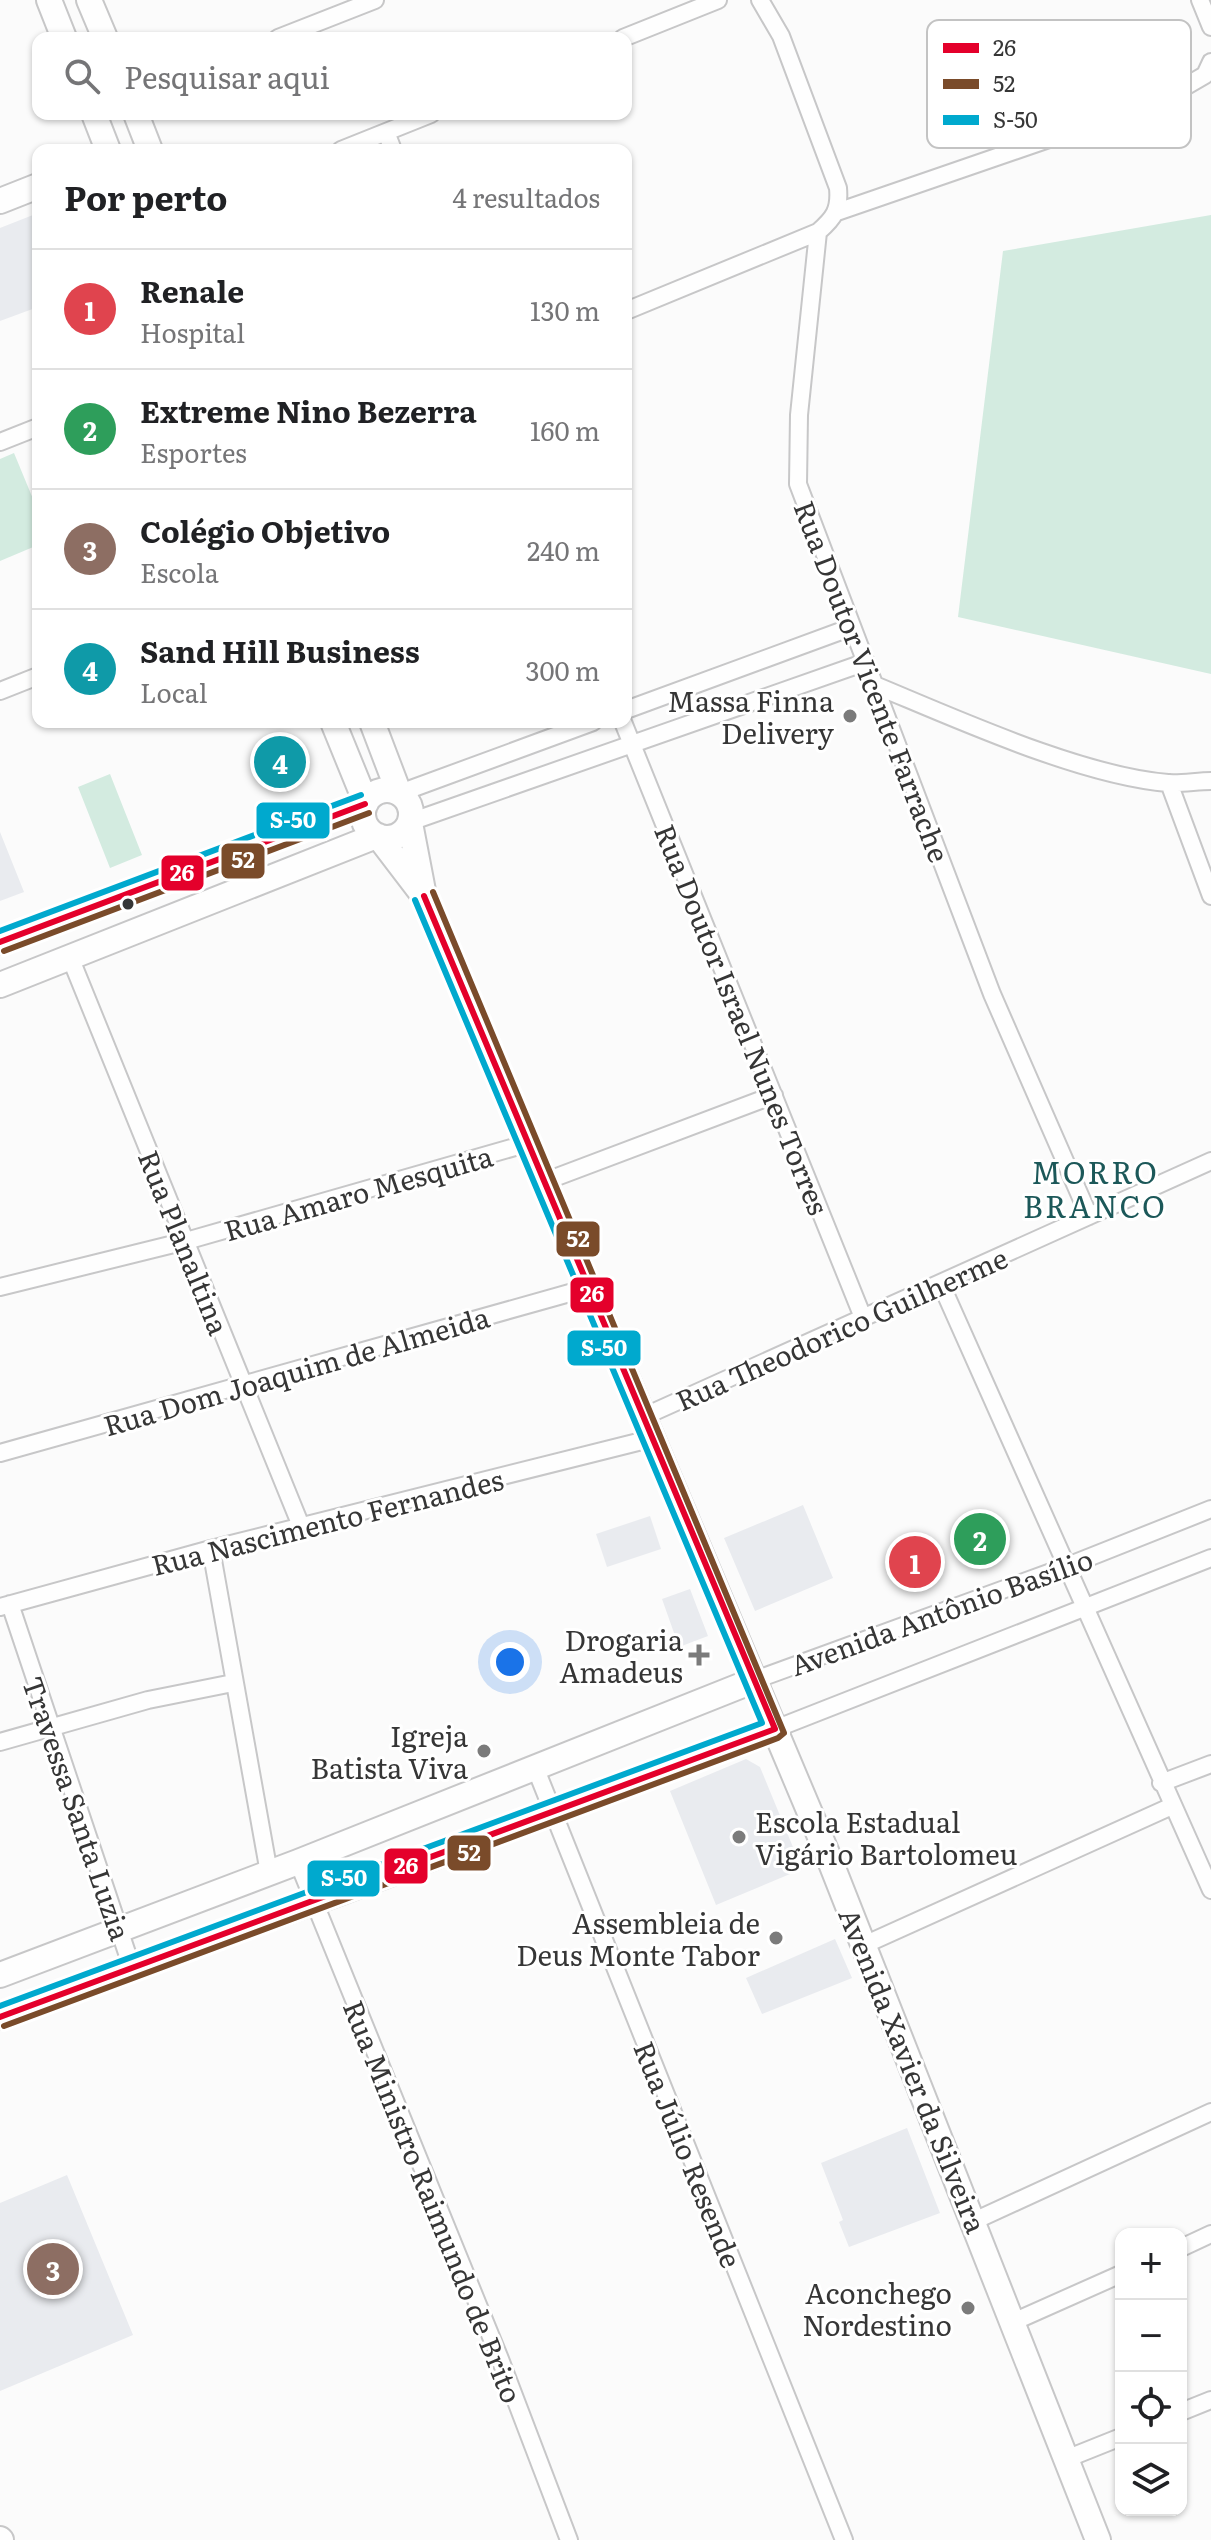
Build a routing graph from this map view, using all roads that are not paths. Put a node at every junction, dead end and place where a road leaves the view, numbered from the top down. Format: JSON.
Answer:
{"nodes":[{"id":1,"x":49,"y":0,"type":"edge"},
{"id":2,"x":89,"y":0,"type":"edge"},
{"id":3,"x":375,"y":0,"type":"edge"},
{"id":4,"x":718,"y":0,"type":"edge"},
{"id":5,"x":760,"y":0,"type":"edge"},
{"id":6,"x":1200,"y":0,"type":"edge"},
{"id":7,"x":1211,"y":27,"type":"edge"},
{"id":8,"x":62,"y":32,"type":"edge"},
{"id":9,"x":102,"y":32,"type":"edge"},
{"id":10,"x":293,"y":32,"type":"edge"},
{"id":11,"x":632,"y":34,"type":"edge"},
{"id":12,"x":1208,"y":69,"type":"edge"},
{"id":13,"x":1191,"y":80,"type":"edge"},
{"id":14,"x":96,"y":120,"type":"edge"},
{"id":15,"x":137,"y":120,"type":"edge"},
{"id":16,"x":416,"y":120,"type":"edge"},
{"id":17,"x":386,"y":132,"type":"junction"},
{"id":18,"x":106,"y":144,"type":"edge"},
{"id":19,"x":141,"y":144,"type":"edge"},
{"id":20,"x":356,"y":144,"type":"edge"},
{"id":21,"x":391,"y":144,"type":"edge"},
{"id":22,"x":1023,"y":148,"type":"edge"},
{"id":23,"x":32,"y":188,"type":"edge"},
{"id":24,"x":0,"y":201,"type":"edge"},
{"id":25,"x":837,"y":212,"type":"junction"},
{"id":26,"x":818,"y":232,"type":"junction"},
{"id":27,"x":632,"y":309,"type":"edge"},
{"id":28,"x":32,"y":429,"type":"edge"},
{"id":29,"x":0,"y":442,"type":"edge"},
{"id":30,"x":852,"y":627,"type":"junction"},
{"id":31,"x":866,"y":662,"type":"junction"},
{"id":32,"x":32,"y":678,"type":"edge"},
{"id":33,"x":877,"y":686,"type":"junction"},
{"id":34,"x":0,"y":691,"type":"edge"},
{"id":35,"x":632,"y":708,"type":"edge"},
{"id":36,"x":335,"y":728,"type":"edge"},
{"id":37,"x":374,"y":728,"type":"edge"},
{"id":38,"x":577,"y":728,"type":"edge"},
{"id":39,"x":625,"y":728,"type":"edge"},
{"id":40,"x":632,"y":745,"type":"junction"},
{"id":41,"x":1211,"y":781,"type":"edge"},
{"id":42,"x":1169,"y":783,"type":"junction"},
{"id":43,"x":400,"y":793,"type":"junction"},
{"id":44,"x":366,"y":804,"type":"junction"},
{"id":45,"x":410,"y":823,"type":"junction"},
{"id":46,"x":377,"y":836,"type":"junction"},
{"id":47,"x":424,"y":896,"type":"junction"},
{"id":48,"x":1211,"y":896,"type":"edge"},
{"id":49,"x":0,"y":942,"type":"edge"},
{"id":50,"x":70,"y":957,"type":"junction"},
{"id":51,"x":0,"y":985,"type":"edge"},
{"id":52,"x":774,"y":1095,"type":"junction"},
{"id":53,"x":529,"y":1143,"type":"junction"},
{"id":54,"x":1211,"y":1161,"type":"edge"},
{"id":55,"x":546,"y":1181,"type":"junction"},
{"id":56,"x":1089,"y":1216,"type":"junction"},
{"id":57,"x":186,"y":1241,"type":"junction"},
{"id":58,"x":941,"y":1284,"type":"junction"},
{"id":59,"x":0,"y":1287,"type":"edge"},
{"id":60,"x":591,"y":1287,"type":"junction"},
{"id":61,"x":862,"y":1315,"type":"junction"},
{"id":62,"x":242,"y":1385,"type":"junction"},
{"id":63,"x":649,"y":1427,"type":"junction"},
{"id":64,"x":0,"y":1453,"type":"edge"},
{"id":65,"x":1211,"y":1509,"type":"edge"},
{"id":66,"x":301,"y":1526,"type":"junction"},
{"id":67,"x":211,"y":1549,"type":"junction"},
{"id":68,"x":1211,"y":1558,"type":"edge"},
{"id":69,"x":1065,"y":1567,"type":"junction"},
{"id":70,"x":5,"y":1606,"type":"edge"},
{"id":71,"x":1083,"y":1607,"type":"junction"},
{"id":72,"x":755,"y":1680,"type":"junction"},
{"id":73,"x":233,"y":1683,"type":"junction"},
{"id":74,"x":50,"y":1728,"type":"junction"},
{"id":75,"x":775,"y":1729,"type":"junction"},
{"id":76,"x":0,"y":1742,"type":"edge"},
{"id":77,"x":1211,"y":1764,"type":"edge"},
{"id":78,"x":535,"y":1767,"type":"junction"},
{"id":79,"x":1161,"y":1783,"type":"junction"},
{"id":80,"x":1172,"y":1806,"type":"junction"},
{"id":81,"x":551,"y":1810,"type":"junction"},
{"id":82,"x":298,"y":1862,"type":"junction"},
{"id":83,"x":269,"y":1873,"type":"junction"},
{"id":84,"x":1211,"y":1890,"type":"edge"},
{"id":85,"x":314,"y":1902,"type":"junction"},
{"id":86,"x":118,"y":1930,"type":"junction"},
{"id":87,"x":864,"y":1945,"type":"junction"},
{"id":88,"x":131,"y":1965,"type":"junction"},
{"id":89,"x":0,"y":1975,"type":"edge"},
{"id":90,"x":0,"y":2017,"type":"edge"},
{"id":91,"x":1211,"y":2112,"type":"edge"},
{"id":92,"x":974,"y":2221,"type":"junction"},
{"id":93,"x":1211,"y":2234,"type":"edge"},
{"id":94,"x":1187,"y":2245,"type":"edge"},
{"id":95,"x":1115,"y":2277,"type":"edge"},
{"id":96,"x":1013,"y":2322,"type":"junction"},
{"id":97,"x":1211,"y":2400,"type":"edge"},
{"id":98,"x":1187,"y":2410,"type":"edge"},
{"id":99,"x":1115,"y":2439,"type":"edge"},
{"id":100,"x":1066,"y":2459,"type":"junction"},
{"id":101,"x":569,"y":2540,"type":"edge"},
{"id":102,"x":844,"y":2540,"type":"edge"},
{"id":103,"x":1098,"y":2540,"type":"edge"}],
"edges":[{"from":1,"to":8,"type":"main road"},
{"from":2,"to":9,"type":"main road"},
{"from":3,"to":10,"type":"street"},
{"from":4,"to":11,"type":"street"},
{"from":5,"to":25,"type":"street"},
{"from":6,"to":7,"type":"street"},
{"from":12,"to":13,"type":"street"},
{"from":14,"to":18,"type":"main road"},
{"from":15,"to":19,"type":"main road"},
{"from":16,"to":17,"type":"street"},
{"from":17,"to":20,"type":"street"},
{"from":17,"to":21,"type":"street"},
{"from":22,"to":25,"type":"street"},
{"from":23,"to":24,"type":"main road"},
{"from":25,"to":26,"type":"street"},
{"from":26,"to":27,"type":"street"},
{"from":26,"to":30,"type":"street","name":"Rua Doutor Vicente Farrache"},
{"from":28,"to":29,"type":"street"},
{"from":30,"to":31,"type":"street","name":"Rua Doutor Vicente Farrache"},
{"from":30,"to":35,"type":"street"},
{"from":31,"to":33,"type":"street","name":"Rua Doutor Vicente Farrache"},
{"from":31,"to":40,"type":"street"},
{"from":32,"to":34,"type":"street"},
{"from":33,"to":42,"type":"street"},
{"from":33,"to":56,"type":"street","name":"Rua Doutor Vicente Farrache"},
{"from":36,"to":44,"type":"main road"},
{"from":37,"to":43,"type":"main road"},
{"from":38,"to":43,"type":"street"},
{"from":39,"to":40,"type":"street","name":"Rua Doutor Israel Nunes Torres"},
{"from":40,"to":45,"type":"street"},
{"from":40,"to":52,"type":"street","name":"Rua Doutor Israel Nunes Torres"},
{"from":41,"to":42,"type":"street"},
{"from":42,"to":48,"type":"street"},
{"from":43,"to":44,"type":"main road"},
{"from":43,"to":45,"type":"main road"},
{"from":44,"to":46,"type":"main road"},
{"from":44,"to":49,"type":"main road"},
{"from":45,"to":46,"type":"main road"},
{"from":45,"to":47,"type":"main road","name":"Avenida Xavier da Silveira"},
{"from":46,"to":47,"type":"main road","name":"Avenida Xavier da Silveira"},
{"from":46,"to":50,"type":"main road"},
{"from":47,"to":53,"type":"main road","name":"Avenida Xavier da Silveira"},
{"from":50,"to":51,"type":"main road"},
{"from":50,"to":57,"type":"street","name":"Rua Planaltina"},
{"from":52,"to":55,"type":"street"},
{"from":52,"to":61,"type":"street","name":"Rua Doutor Israel Nunes Torres"},
{"from":53,"to":55,"type":"main road","name":"Avenida Xavier da Silveira"},
{"from":53,"to":57,"type":"street","name":"Rua Amaro Mesquita"},
{"from":54,"to":56,"type":"street","name":"Rua Theodorico Guilherme"},
{"from":55,"to":60,"type":"main road","name":"Avenida Xavier da Silveira"},
{"from":56,"to":58,"type":"street","name":"Rua Theodorico Guilherme"},
{"from":57,"to":59,"type":"street","name":"Rua Amaro Mesquita"},
{"from":57,"to":62,"type":"street","name":"Rua Planaltina"},
{"from":58,"to":61,"type":"street","name":"Rua Theodorico Guilherme"},
{"from":58,"to":69,"type":"street"},
{"from":60,"to":62,"type":"street","name":"Rua Dom Joaquim de Almeida"},
{"from":60,"to":63,"type":"main road","name":"Avenida Xavier da Silveira"},
{"from":61,"to":63,"type":"street","name":"Rua Theodorico Guilherme"},
{"from":62,"to":64,"type":"street","name":"Rua Dom Joaquim de Almeida"},
{"from":62,"to":66,"type":"street","name":"Rua Planaltina"},
{"from":63,"to":66,"type":"street","name":"Rua Nascimento Fernandes"},
{"from":63,"to":72,"type":"main road","name":"Avenida Xavier da Silveira"},
{"from":65,"to":69,"type":"street","name":"Avenida Antônio Basílio"},
{"from":66,"to":67,"type":"street","name":"Rua Nascimento Fernandes"},
{"from":67,"to":70,"type":"street","name":"Rua Nascimento Fernandes"},
{"from":67,"to":73,"type":"street"},
{"from":68,"to":71,"type":"street","name":"Avenida Antônio Basílio"},
{"from":69,"to":71,"type":"street"},
{"from":69,"to":72,"type":"street","name":"Avenida Antônio Basílio"},
{"from":70,"to":74,"type":"street","name":"Travessa Santa Luzia"},
{"from":71,"to":75,"type":"street","name":"Avenida Antônio Basílio"},
{"from":71,"to":79,"type":"street"},
{"from":72,"to":75,"type":"main road","name":"Avenida Xavier da Silveira"},
{"from":72,"to":78,"type":"main road","name":"Avenida Antônio Basílio"},
{"from":73,"to":74,"type":"street"},
{"from":73,"to":83,"type":"street"},
{"from":74,"to":76,"type":"street"},
{"from":74,"to":86,"type":"street","name":"Travessa Santa Luzia"},
{"from":75,"to":81,"type":"main road","name":"Avenida Antônio Basílio"},
{"from":75,"to":87,"type":"main road","name":"Avenida Xavier da Silveira"},
{"from":77,"to":79,"type":"street"},
{"from":78,"to":81,"type":"street","name":"Rua Júlio Resende"},
{"from":78,"to":82,"type":"main road","name":"Avenida Antônio Basílio"},
{"from":79,"to":80,"type":"street"},
{"from":80,"to":84,"type":"street"},
{"from":80,"to":87,"type":"street"},
{"from":81,"to":85,"type":"main road","name":"Avenida Antônio Basílio"},
{"from":81,"to":102,"type":"street","name":"Rua Júlio Resende"},
{"from":82,"to":83,"type":"main road","name":"Avenida Antônio Basílio"},
{"from":82,"to":85,"type":"street","name":"Rua Ministro Raimundo de Brito"},
{"from":83,"to":86,"type":"main road","name":"Avenida Antônio Basílio"},
{"from":85,"to":88,"type":"main road","name":"Avenida Antônio Basílio"},
{"from":85,"to":101,"type":"street","name":"Rua Ministro Raimundo de Brito"},
{"from":86,"to":88,"type":"street","name":"Travessa Santa Luzia"},
{"from":86,"to":89,"type":"main road","name":"Avenida Antônio Basílio"},
{"from":87,"to":92,"type":"main road","name":"Avenida Xavier da Silveira"},
{"from":88,"to":90,"type":"main road","name":"Avenida Antônio Basílio"},
{"from":91,"to":92,"type":"street"},
{"from":92,"to":96,"type":"main road","name":"Avenida Xavier da Silveira"},
{"from":93,"to":94,"type":"street"},
{"from":95,"to":96,"type":"street"},
{"from":96,"to":100,"type":"main road","name":"Avenida Xavier da Silveira"},
{"from":97,"to":98,"type":"street"},
{"from":99,"to":100,"type":"street"},
{"from":100,"to":103,"type":"main road","name":"Avenida Xavier da Silveira"}]}
